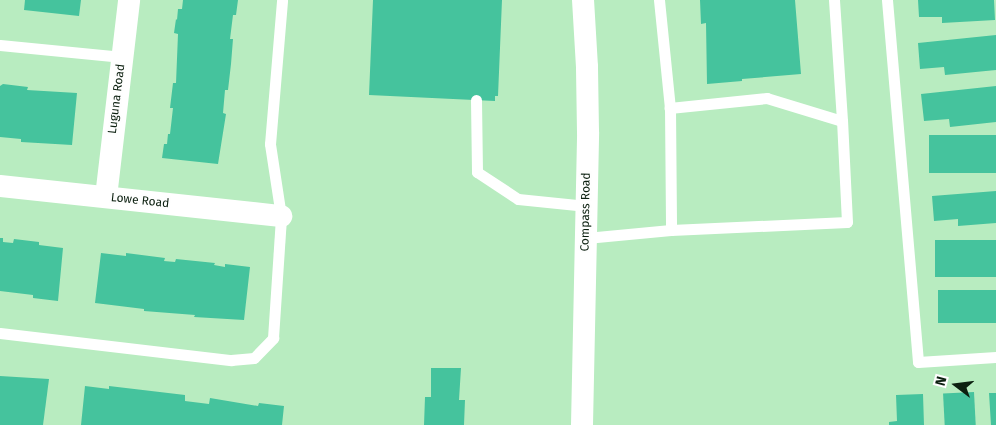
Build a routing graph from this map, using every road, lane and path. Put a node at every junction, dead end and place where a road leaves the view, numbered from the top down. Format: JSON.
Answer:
{"nodes":[{"id":1,"x":129,"y":0,"type":"edge"},
{"id":2,"x":282,"y":0,"type":"edge"},
{"id":3,"x":583,"y":0,"type":"edge"},
{"id":4,"x":659,"y":0,"type":"edge"},
{"id":5,"x":834,"y":0,"type":"edge"},
{"id":6,"x":887,"y":0,"type":"edge"},
{"id":7,"x":0,"y":45,"type":"edge"},
{"id":8,"x":122,"y":58,"type":"junction"},
{"id":9,"x":476,"y":100,"type":"dead end"},
{"id":10,"x":670,"y":108,"type":"junction"},
{"id":11,"x":842,"y":121,"type":"junction"},
{"id":12,"x":0,"y":186,"type":"edge"},
{"id":13,"x":106,"y":198,"type":"junction"},
{"id":14,"x":587,"y":206,"type":"junction"},
{"id":15,"x":281,"y":216,"type":"junction"},
{"id":16,"x":671,"y":230,"type":"junction"},
{"id":17,"x":586,"y":238,"type":"junction"},
{"id":18,"x":0,"y":333,"type":"edge"},
{"id":19,"x":996,"y":357,"type":"edge"},
{"id":20,"x":582,"y":425,"type":"edge"}],
"edges":[{"from":1,"to":8,"type":"street","name":"Luguna Road"},
{"from":2,"to":15,"type":"lane"},
{"from":3,"to":14,"type":"street","name":"Compass Road"},
{"from":4,"to":10,"type":"lane"},
{"from":5,"to":11,"type":"lane"},
{"from":6,"to":19,"type":"lane"},
{"from":7,"to":8,"type":"lane"},
{"from":8,"to":13,"type":"street","name":"Luguna Road"},
{"from":9,"to":14,"type":"lane"},
{"from":10,"to":11,"type":"lane"},
{"from":10,"to":16,"type":"lane"},
{"from":11,"to":16,"type":"lane"},
{"from":12,"to":13,"type":"street","name":"Lowe Road"},
{"from":13,"to":15,"type":"street","name":"Lowe Road"},
{"from":14,"to":17,"type":"street","name":"Compass Road"},
{"from":15,"to":18,"type":"lane"},
{"from":16,"to":17,"type":"lane"},
{"from":17,"to":20,"type":"street","name":"Compass Road"}]}
